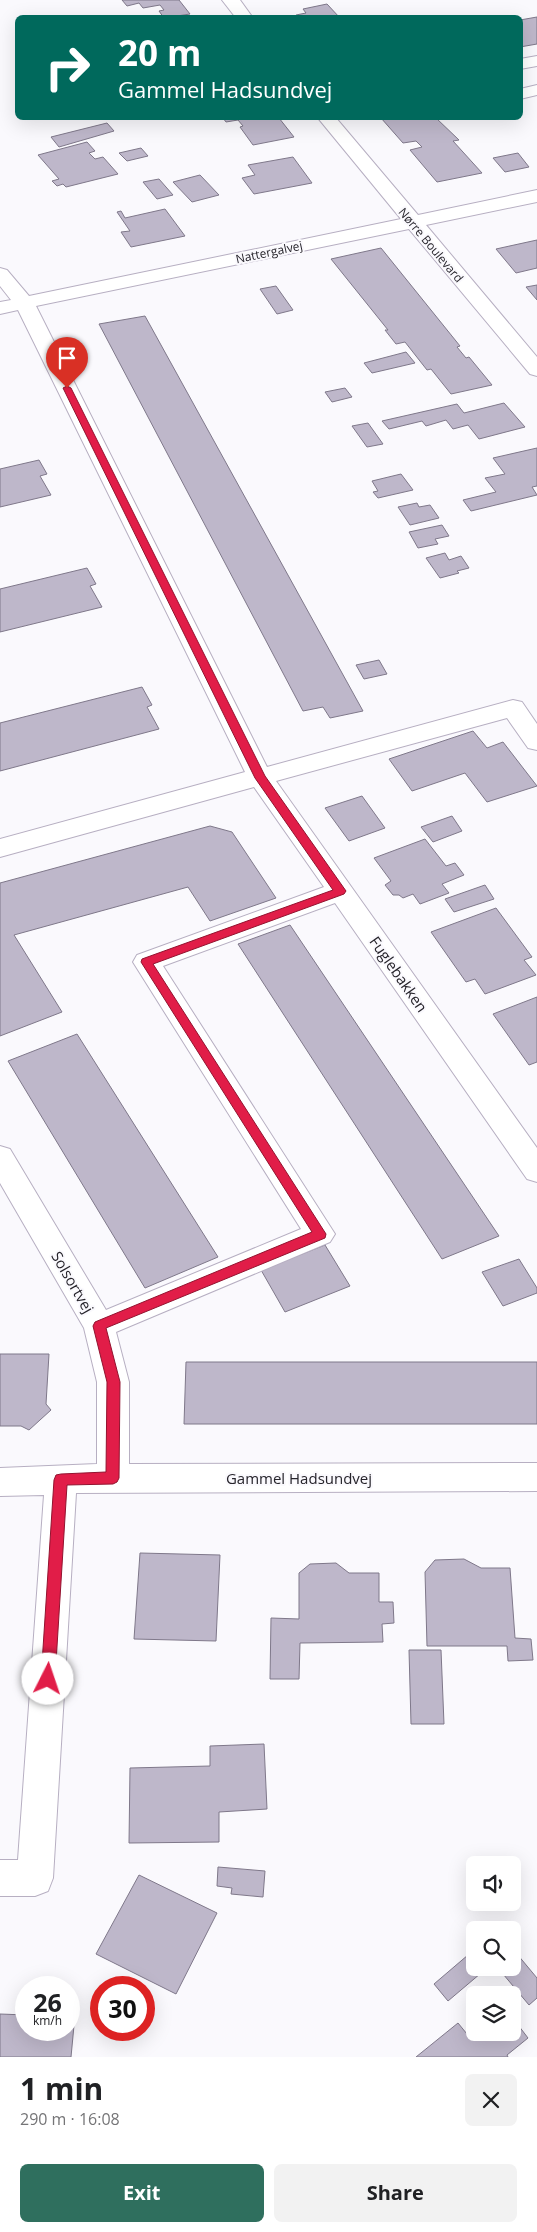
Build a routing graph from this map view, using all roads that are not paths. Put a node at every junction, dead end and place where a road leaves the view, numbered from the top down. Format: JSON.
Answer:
{"nodes":[{"id":1,"x":231,"y":0,"type":"edge"},
{"id":2,"x":243,"y":15,"type":"edge"},
{"id":3,"x":537,"y":61,"type":"edge"},
{"id":4,"x":523,"y":63,"type":"edge"},
{"id":5,"x":537,"y":90,"type":"edge"},
{"id":6,"x":523,"y":93,"type":"edge"},
{"id":7,"x":329,"y":120,"type":"edge"},
{"id":8,"x":537,"y":196,"type":"edge"},
{"id":9,"x":413,"y":223,"type":"junction"},
{"id":10,"x":0,"y":274,"type":"edge"},
{"id":11,"x":24,"y":302,"type":"junction"},
{"id":12,"x":0,"y":308,"type":"edge"},
{"id":13,"x":537,"y":370,"type":"edge"},
{"id":14,"x":537,"y":742,"type":"edge"},
{"id":15,"x":260,"y":778,"type":"junction"},
{"id":16,"x":0,"y":848,"type":"edge"},
{"id":17,"x":340,"y":891,"type":"junction"},
{"id":18,"x":0,"y":1157,"type":"edge"},
{"id":19,"x":537,"y":1170,"type":"edge"},
{"id":20,"x":99,"y":1326,"type":"junction"},
{"id":21,"x":537,"y":1477,"type":"edge"},
{"id":22,"x":113,"y":1478,"type":"junction"},
{"id":23,"x":61,"y":1480,"type":"junction"},
{"id":24,"x":0,"y":1482,"type":"edge"},
{"id":25,"x":0,"y":1878,"type":"edge"}],
"edges":[{"from":1,"to":2,"type":"street"},
{"from":3,"to":4,"type":"street"},
{"from":5,"to":6,"type":"street"},
{"from":7,"to":9,"type":"street","name":"Nørre Boulevard"},
{"from":8,"to":9,"type":"street","name":"Nattergalvej"},
{"from":9,"to":11,"type":"street","name":"Nattergalvej"},
{"from":9,"to":13,"type":"street","name":"Nørre Boulevard"},
{"from":10,"to":11,"type":"street","name":"Fuglebakken"},
{"from":11,"to":12,"type":"street","name":"Nattergalvej"},
{"from":11,"to":15,"type":"street","name":"Fuglebakken"},
{"from":14,"to":15,"type":"street"},
{"from":15,"to":16,"type":"street"},
{"from":15,"to":17,"type":"street","name":"Fuglebakken"},
{"from":17,"to":19,"type":"street","name":"Fuglebakken"},
{"from":17,"to":20,"type":"street"},
{"from":18,"to":20,"type":"street","name":"Solsortvej"},
{"from":20,"to":22,"type":"street","name":"Solsortvej"},
{"from":21,"to":22,"type":"street","name":"Gammel Hadsundvej"},
{"from":22,"to":23,"type":"street","name":"Gammel Hadsundvej"},
{"from":23,"to":24,"type":"street","name":"Gammel Hadsundvej"},
{"from":23,"to":25,"type":"street"}]}
